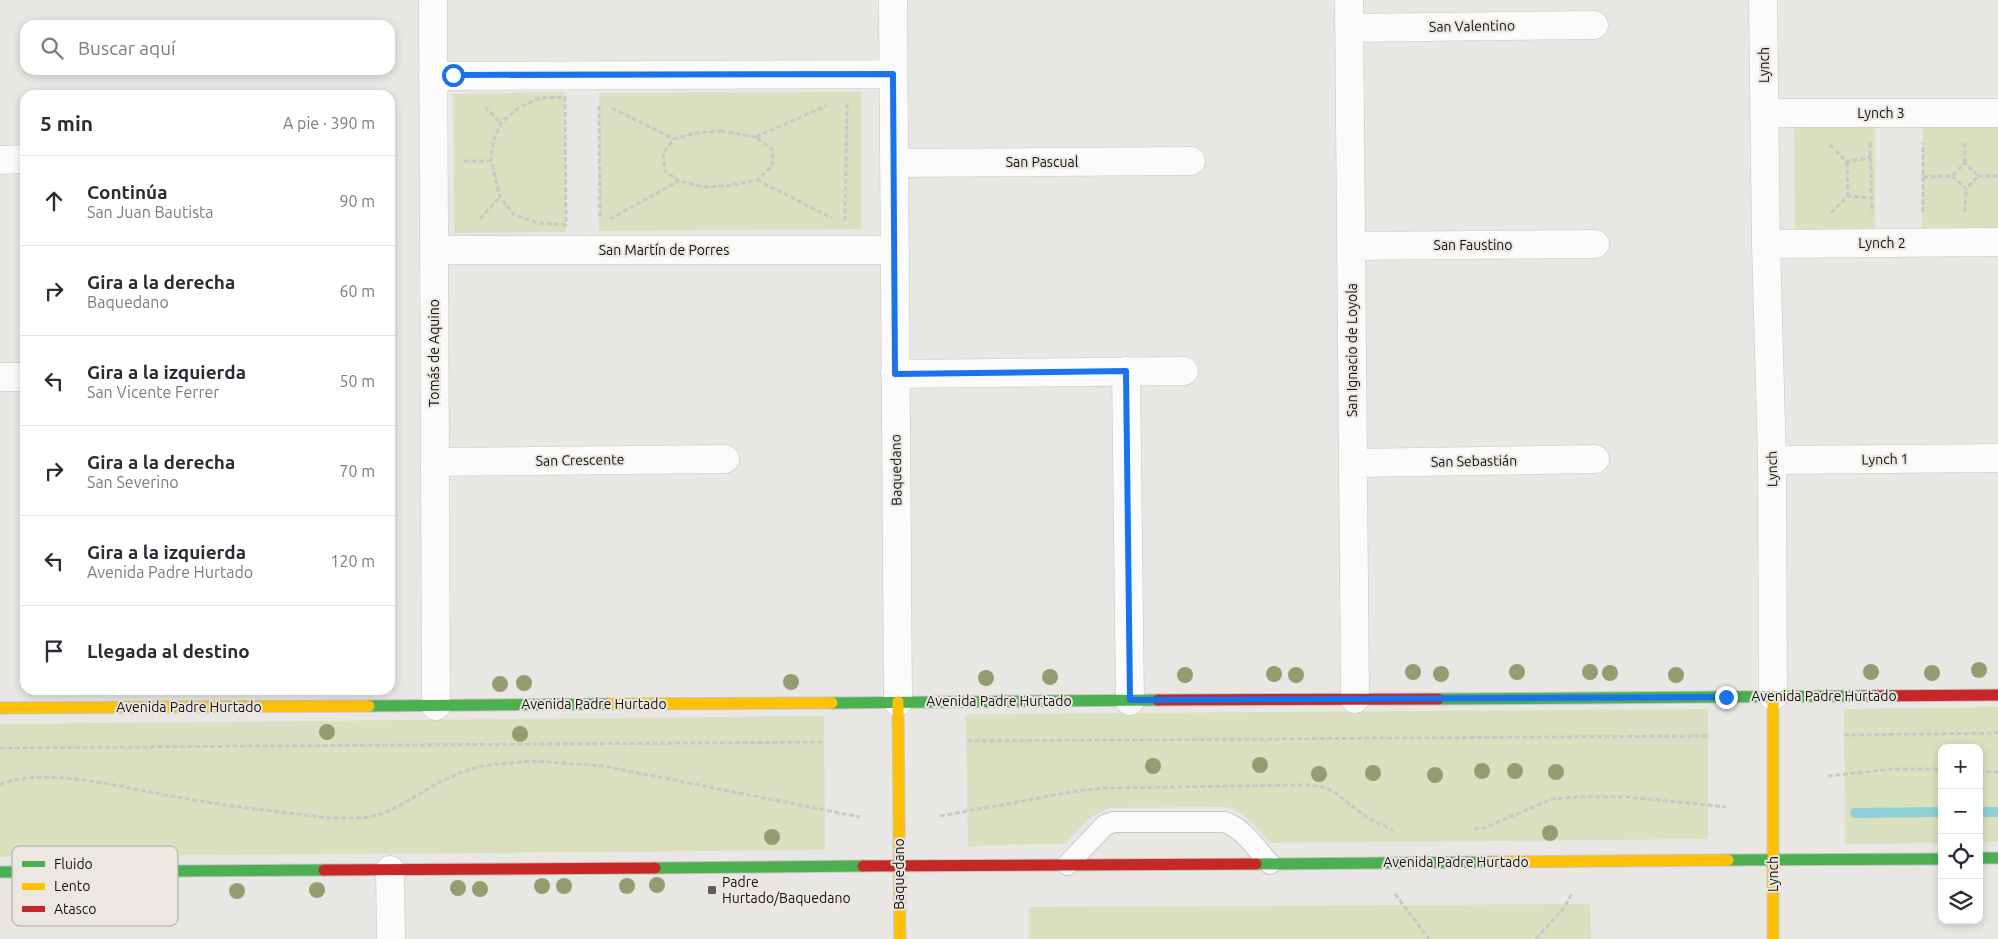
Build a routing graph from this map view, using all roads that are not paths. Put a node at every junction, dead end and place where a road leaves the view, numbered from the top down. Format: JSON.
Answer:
{"nodes":[{"id":1,"x":432,"y":0,"type":"edge"},
{"id":2,"x":893,"y":0,"type":"edge"},
{"id":3,"x":1349,"y":0,"type":"edge"},
{"id":4,"x":1763,"y":0,"type":"edge"},
{"id":5,"x":1594,"y":25,"type":"dead end"},
{"id":6,"x":1350,"y":28,"type":"junction"},
{"id":7,"x":893,"y":74,"type":"junction"},
{"id":8,"x":433,"y":76,"type":"junction"},
{"id":9,"x":1764,"y":113,"type":"junction"},
{"id":10,"x":1998,"y":113,"type":"edge"},
{"id":11,"x":0,"y":160,"type":"edge"},
{"id":12,"x":20,"y":160,"type":"edge"},
{"id":13,"x":1191,"y":161,"type":"dead end"},
{"id":14,"x":894,"y":163,"type":"junction"},
{"id":15,"x":1998,"y":242,"type":"edge"},
{"id":16,"x":1596,"y":244,"type":"dead end"},
{"id":17,"x":1766,"y":244,"type":"junction"},
{"id":18,"x":1351,"y":246,"type":"junction"},
{"id":19,"x":434,"y":250,"type":"junction"},
{"id":20,"x":895,"y":250,"type":"junction"},
{"id":21,"x":1126,"y":371,"type":"junction"},
{"id":22,"x":1184,"y":371,"type":"dead end"},
{"id":23,"x":895,"y":374,"type":"junction"},
{"id":24,"x":0,"y":377,"type":"edge"},
{"id":25,"x":20,"y":377,"type":"edge"},
{"id":26,"x":1998,"y":458,"type":"edge"},
{"id":27,"x":725,"y":459,"type":"dead end"},
{"id":28,"x":1594,"y":459,"type":"dead end"},
{"id":29,"x":1772,"y":460,"type":"junction"},
{"id":30,"x":435,"y":462,"type":"junction"},
{"id":31,"x":1353,"y":464,"type":"junction"},
{"id":32,"x":1998,"y":694,"type":"edge"},
{"id":33,"x":1773,"y":696,"type":"junction"},
{"id":34,"x":209,"y":698,"type":"edge"},
{"id":35,"x":1354,"y":699,"type":"junction"},
{"id":36,"x":1130,"y":700,"type":"junction"},
{"id":37,"x":898,"y":702,"type":"junction"},
{"id":38,"x":436,"y":706,"type":"junction"},
{"id":39,"x":0,"y":708,"type":"edge"},
{"id":40,"x":1983,"y":858,"type":"edge"},
{"id":41,"x":1998,"y":858,"type":"edge"},
{"id":42,"x":1938,"y":859,"type":"edge"},
{"id":43,"x":1773,"y":860,"type":"junction"},
{"id":44,"x":1270,"y":864,"type":"junction"},
{"id":45,"x":1067,"y":865,"type":"junction"},
{"id":46,"x":899,"y":866,"type":"junction"},
{"id":47,"x":390,"y":870,"type":"junction"},
{"id":48,"x":178,"y":871,"type":"edge"},
{"id":49,"x":390,"y":939,"type":"edge"},
{"id":50,"x":900,"y":939,"type":"edge"},
{"id":51,"x":1773,"y":939,"type":"edge"}],
"edges":[{"from":1,"to":8,"type":"street","name":"Tomás de Aquino"},
{"from":2,"to":7,"type":"street","name":"Baquedano"},
{"from":3,"to":6,"type":"street","name":"San Ignacio de Loyola"},
{"from":4,"to":9,"type":"street","name":"Lynch"},
{"from":5,"to":6,"type":"street","name":"San Valentino"},
{"from":6,"to":18,"type":"street","name":"San Ignacio de Loyola"},
{"from":7,"to":8,"type":"street"},
{"from":7,"to":14,"type":"street","name":"Baquedano"},
{"from":8,"to":19,"type":"street","name":"Tomás de Aquino"},
{"from":9,"to":10,"type":"street","name":"Lynch 3"},
{"from":9,"to":17,"type":"street","name":"Lynch"},
{"from":11,"to":12,"type":"street"},
{"from":13,"to":14,"type":"street","name":"San Pascual"},
{"from":14,"to":20,"type":"street","name":"Baquedano"},
{"from":15,"to":17,"type":"street","name":"Lynch 2"},
{"from":16,"to":18,"type":"street","name":"San Faustino"},
{"from":17,"to":29,"type":"street","name":"Lynch"},
{"from":18,"to":31,"type":"street","name":"San Ignacio de Loyola"},
{"from":19,"to":20,"type":"street","name":"San Martín de Porres"},
{"from":19,"to":30,"type":"street","name":"Tomás de Aquino"},
{"from":20,"to":23,"type":"street","name":"Baquedano"},
{"from":21,"to":22,"type":"street"},
{"from":21,"to":23,"type":"street"},
{"from":21,"to":36,"type":"street"},
{"from":23,"to":37,"type":"street","name":"Baquedano"},
{"from":24,"to":25,"type":"street"},
{"from":26,"to":29,"type":"street","name":"Lynch 1"},
{"from":27,"to":30,"type":"street","name":"San Crescente"},
{"from":28,"to":31,"type":"street","name":"San Sebastián"},
{"from":29,"to":33,"type":"street","name":"Lynch"},
{"from":30,"to":38,"type":"street","name":"Tomás de Aquino"},
{"from":31,"to":35,"type":"street","name":"San Ignacio de Loyola"},
{"from":32,"to":33,"type":"main road","name":"Avenida Padre Hurtado"},
{"from":33,"to":35,"type":"main road","name":"Avenida Padre Hurtado"},
{"from":33,"to":43,"type":"main road","name":"Lynch"},
{"from":34,"to":38,"type":"main road","name":"Avenida Padre Hurtado"},
{"from":34,"to":39,"type":"main road","name":"Avenida Padre Hurtado"},
{"from":35,"to":36,"type":"main road","name":"Avenida Padre Hurtado"},
{"from":36,"to":37,"type":"main road","name":"Avenida Padre Hurtado"},
{"from":37,"to":38,"type":"main road","name":"Avenida Padre Hurtado"},
{"from":37,"to":46,"type":"main road","name":"Baquedano"},
{"from":40,"to":41,"type":"main road"},
{"from":42,"to":43,"type":"main road","name":"Avenida Padre Hurtado"},
{"from":43,"to":44,"type":"main road","name":"Avenida Padre Hurtado"},
{"from":43,"to":51,"type":"main road","name":"Lynch"},
{"from":44,"to":45,"type":"main road","name":"Avenida Padre Hurtado"},
{"from":44,"to":45,"type":"lane"},
{"from":45,"to":46,"type":"main road","name":"Avenida Padre Hurtado"},
{"from":46,"to":47,"type":"main road","name":"Avenida Padre Hurtado"},
{"from":46,"to":50,"type":"main road","name":"Baquedano"},
{"from":47,"to":48,"type":"main road","name":"Avenida Padre Hurtado"},
{"from":47,"to":49,"type":"street"}]}
